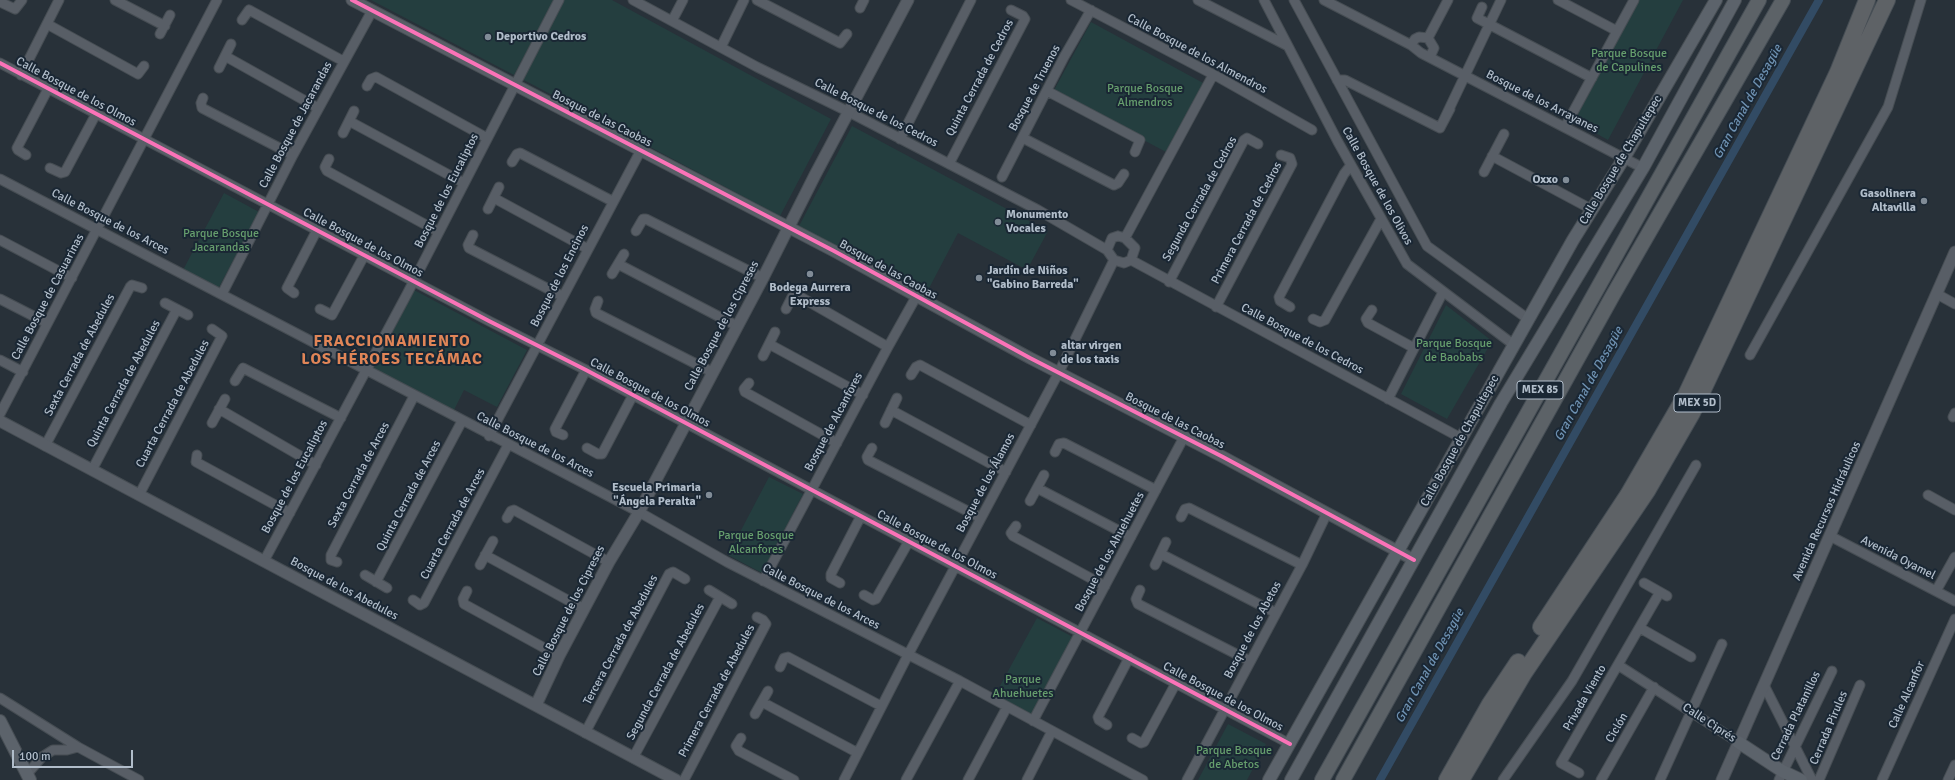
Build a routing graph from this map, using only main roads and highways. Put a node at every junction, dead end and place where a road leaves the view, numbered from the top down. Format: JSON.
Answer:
{"nodes":[{"id":1,"x":1716,"y":0,"type":"edge"},
{"id":2,"x":1735,"y":0,"type":"edge"},
{"id":3,"x":1759,"y":0,"type":"edge"},
{"id":4,"x":1783,"y":0,"type":"edge"},
{"id":5,"x":1867,"y":0,"type":"edge"},
{"id":6,"x":1888,"y":0,"type":"edge"},
{"id":7,"x":0,"y":721,"type":"edge"},
{"id":8,"x":1738,"y":742,"type":"road end"},
{"id":9,"x":1780,"y":775,"type":"edge"},
{"id":10,"x":28,"y":777,"type":"edge"},
{"id":11,"x":1269,"y":780,"type":"edge"},
{"id":12,"x":1290,"y":780,"type":"edge"},
{"id":13,"x":1322,"y":780,"type":"edge"},
{"id":14,"x":1343,"y":780,"type":"edge"},
{"id":15,"x":1447,"y":780,"type":"edge"},
{"id":16,"x":1461,"y":780,"type":"edge"},
{"id":17,"x":1800,"y":780,"type":"edge"}],
"edges":[{"from":1,"to":11,"type":"main road","name":"Calle Bosque de Chapultepec"},
{"from":2,"to":12,"type":"main road","name":"Calle Bosque de Chapultepec"},
{"from":3,"to":13,"type":"highway","number":"MEX 85"},
{"from":4,"to":14,"type":"highway","number":"MEX 85"},
{"from":5,"to":15,"type":"highway","number":"MEX 5D"},
{"from":6,"to":16,"type":"highway","number":"MEX 5D"},
{"from":7,"to":10,"type":"main road"},
{"from":8,"to":9,"type":"main road","name":"Calle Ciprés"},
{"from":9,"to":17,"type":"main road","name":"Calle Ciprés"}]}
